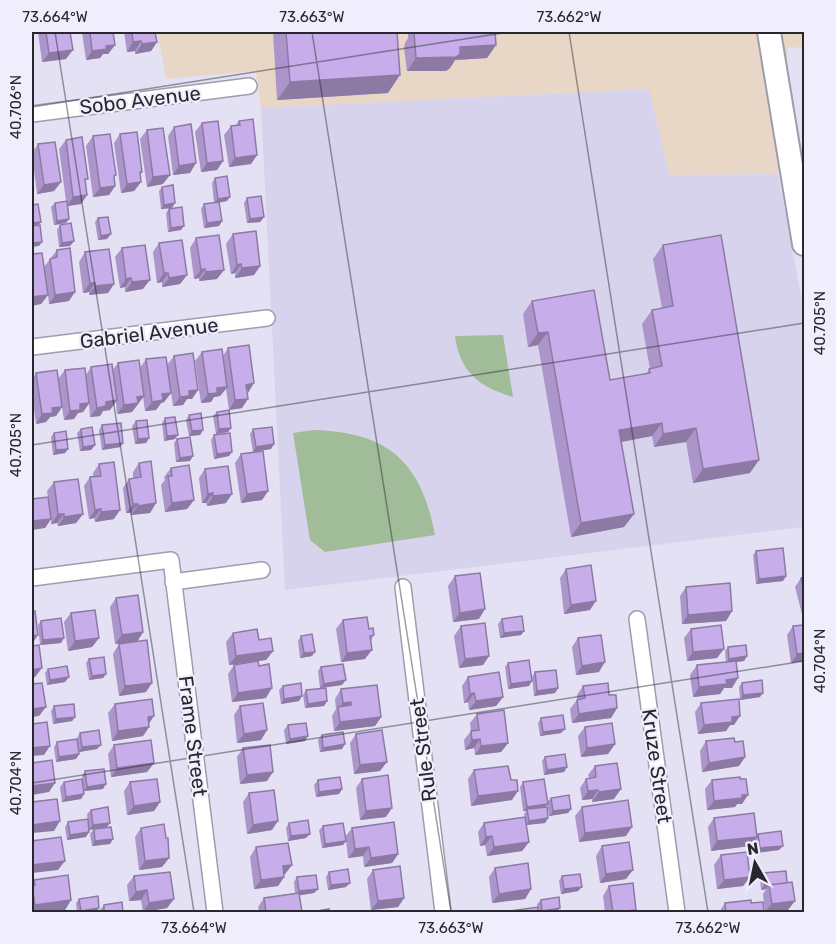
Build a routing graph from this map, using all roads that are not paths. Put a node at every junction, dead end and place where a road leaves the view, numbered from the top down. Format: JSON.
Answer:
{"nodes":[{"id":1,"x":769,"y":32,"type":"edge"},
{"id":2,"x":249,"y":86,"type":"dead end"},
{"id":3,"x":32,"y":114,"type":"edge"},
{"id":4,"x":798,"y":169,"type":"edge"},
{"id":5,"x":804,"y":244,"type":"edge"},
{"id":6,"x":267,"y":318,"type":"dead end"},
{"id":7,"x":32,"y":347,"type":"edge"},
{"id":8,"x":262,"y":570,"type":"dead end"},
{"id":9,"x":32,"y":578,"type":"edge"},
{"id":10,"x":173,"y":582,"type":"junction"},
{"id":11,"x":403,"y":587,"type":"dead end"},
{"id":12,"x":637,"y":619,"type":"dead end"},
{"id":13,"x":215,"y":912,"type":"edge"},
{"id":14,"x":443,"y":912,"type":"edge"},
{"id":15,"x":676,"y":912,"type":"edge"}],
"edges":[{"from":1,"to":4,"type":"main road"},
{"from":2,"to":3,"type":"street","name":"Sobo Avenue"},
{"from":4,"to":5,"type":"main road"},
{"from":6,"to":7,"type":"street","name":"Gabriel Avenue"},
{"from":8,"to":10,"type":"street"},
{"from":9,"to":10,"type":"street","name":"Frame Street"},
{"from":10,"to":13,"type":"street","name":"Frame Street"},
{"from":11,"to":14,"type":"street","name":"Rule Street"},
{"from":12,"to":15,"type":"street","name":"Kruze Street"}]}
